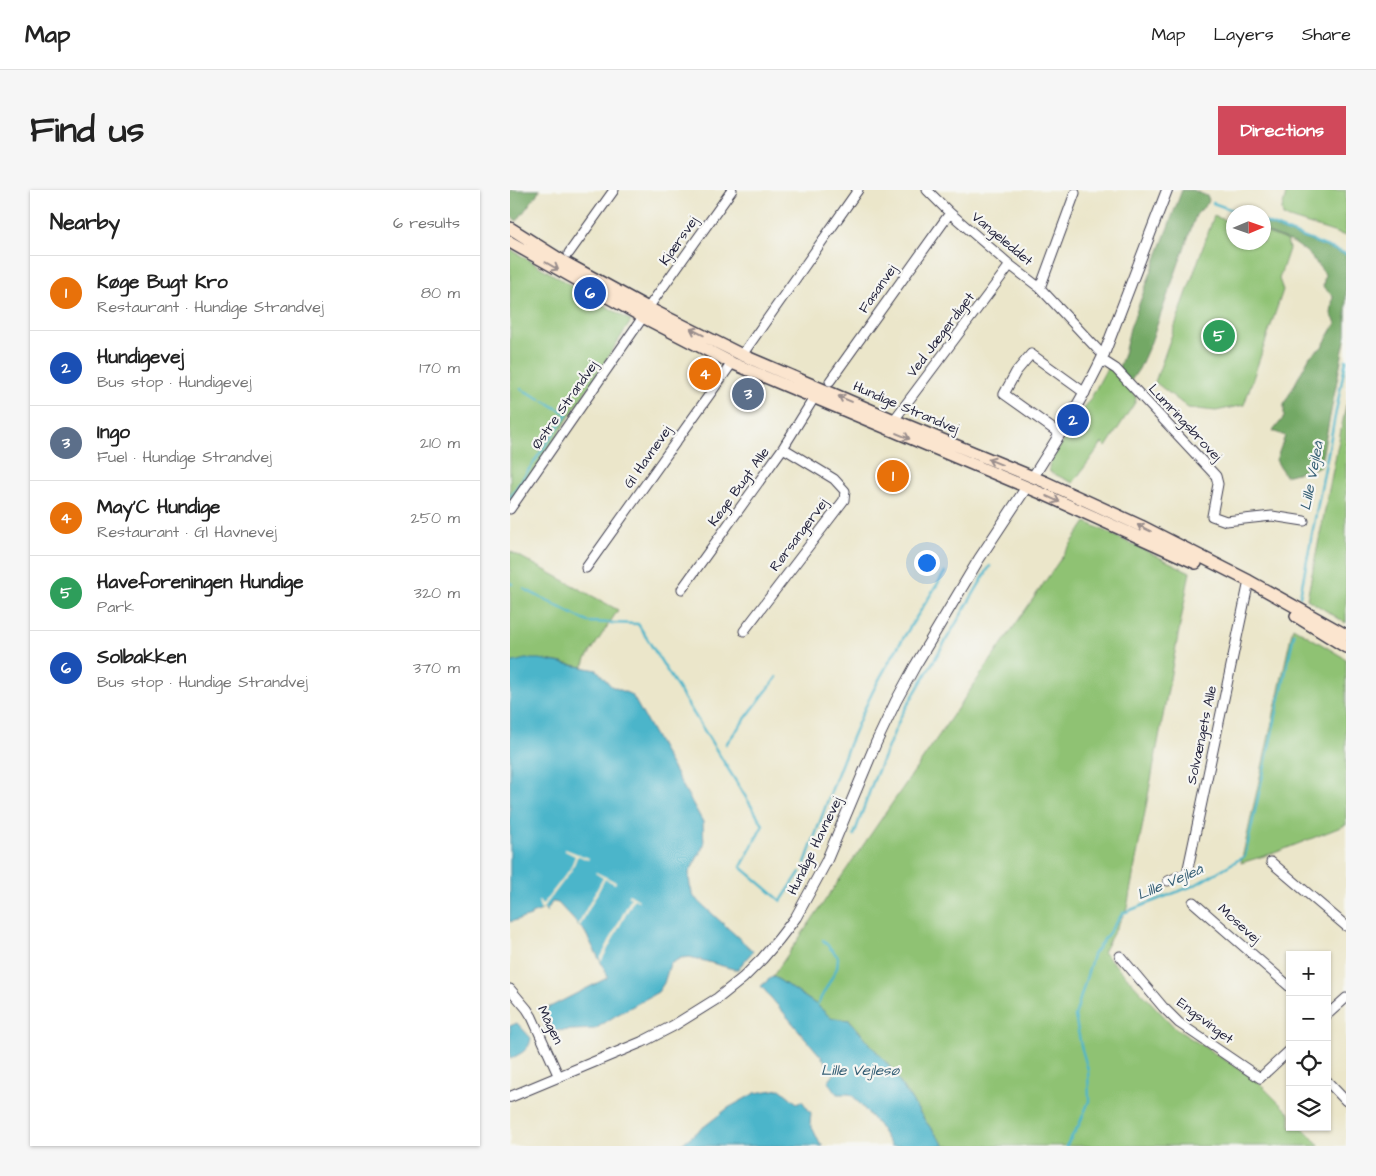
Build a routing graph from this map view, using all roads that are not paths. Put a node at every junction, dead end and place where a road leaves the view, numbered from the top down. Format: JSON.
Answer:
{"nodes":[{"id":1,"x":614,"y":190,"type":"edge"},
{"id":2,"x":732,"y":190,"type":"edge"},
{"id":3,"x":858,"y":190,"type":"edge"},
{"id":4,"x":927,"y":190,"type":"edge"},
{"id":5,"x":1167,"y":190,"type":"edge"},
{"id":6,"x":1075,"y":194,"type":"dead end"},
{"id":7,"x":950,"y":212,"type":"junction"},
{"id":8,"x":510,"y":228,"type":"edge"},
{"id":9,"x":510,"y":242,"type":"edge"},
{"id":10,"x":569,"y":253,"type":"dead end"},
{"id":11,"x":1010,"y":265,"type":"junction"},
{"id":12,"x":1040,"y":288,"type":"junction"},
{"id":13,"x":646,"y":313,"type":"junction"},
{"id":14,"x":742,"y":355,"type":"junction"},
{"id":15,"x":1103,"y":357,"type":"junction"},
{"id":16,"x":732,"y":363,"type":"junction"},
{"id":17,"x":830,"y":381,"type":"dead end"},
{"id":18,"x":1085,"y":393,"type":"junction"},
{"id":19,"x":814,"y":398,"type":"junction"},
{"id":20,"x":894,"y":420,"type":"junction"},
{"id":21,"x":1060,"y":434,"type":"junction"},
{"id":22,"x":783,"y":448,"type":"junction"},
{"id":23,"x":1032,"y":477,"type":"junction"},
{"id":24,"x":1026,"y":488,"type":"junction"},
{"id":25,"x":510,"y":509,"type":"edge"},
{"id":26,"x":1304,"y":522,"type":"dead end"},
{"id":27,"x":586,"y":568,"type":"dead end"},
{"id":28,"x":1248,"y":585,"type":"junction"},
{"id":29,"x":682,"y":590,"type":"dead end"},
{"id":30,"x":1294,"y":610,"type":"junction"},
{"id":31,"x":744,"y":631,"type":"dead end"},
{"id":32,"x":1346,"y":635,"type":"edge"},
{"id":33,"x":1346,"y":647,"type":"edge"},
{"id":34,"x":1271,"y":862,"type":"dead end"},
{"id":35,"x":1168,"y":881,"type":"dead end"},
{"id":36,"x":1193,"y":902,"type":"dead end"},
{"id":37,"x":1346,"y":926,"type":"edge"},
{"id":38,"x":1120,"y":956,"type":"dead end"},
{"id":39,"x":1286,"y":984,"type":"edge"},
{"id":40,"x":510,"y":989,"type":"edge"},
{"id":41,"x":1346,"y":998,"type":"edge"},
{"id":42,"x":1331,"y":1011,"type":"edge"},
{"id":43,"x":1286,"y":1054,"type":"edge"},
{"id":44,"x":559,"y":1077,"type":"junction"},
{"id":45,"x":1331,"y":1085,"type":"edge"},
{"id":46,"x":510,"y":1097,"type":"edge"},
{"id":47,"x":1346,"y":1101,"type":"edge"}],
"edges":[{"from":1,"to":10,"type":"street"},
{"from":2,"to":13,"type":"street","name":"Kjærsvej"},
{"from":3,"to":14,"type":"street"},
{"from":4,"to":7,"type":"street","name":"Vangeleddet"},
{"from":5,"to":15,"type":"street"},
{"from":6,"to":12,"type":"street","name":"Vangeleddet"},
{"from":7,"to":11,"type":"street","name":"Vangeleddet"},
{"from":7,"to":17,"type":"street","name":"Fasanvej"},
{"from":8,"to":13,"type":"main road","name":"Hundige Strandvej"},
{"from":9,"to":13,"type":"main road","name":"Hundige Strandvej","one_way":true},
{"from":11,"to":12,"type":"street","name":"Vangeleddet"},
{"from":11,"to":20,"type":"street","name":"Ved Jægerdiget"},
{"from":12,"to":15,"type":"street","name":"Vangeleddet"},
{"from":14,"to":13,"type":"main road","name":"Hundige Strandvej","one_way":true},
{"from":13,"to":16,"type":"main road","name":"Hundige Strandvej"},
{"from":13,"to":25,"type":"street","name":"Østre Strandvej"},
{"from":20,"to":14,"type":"main road","name":"Hundige Strandvej","one_way":true},
{"from":15,"to":18,"type":"street"},
{"from":15,"to":26,"type":"street","name":"Lumringsbrovej"},
{"from":16,"to":19,"type":"main road","name":"Hundige Strandvej"},
{"from":16,"to":27,"type":"street","name":"Gl Havnevej"},
{"from":18,"to":21,"type":"street"},
{"from":18,"to":21,"type":"street"},
{"from":19,"to":22,"type":"street","name":"Køge Bugt Alle"},
{"from":19,"to":24,"type":"main road","name":"Hundige Strandvej","one_way":true},
{"from":23,"to":20,"type":"main road","name":"Hundige Strandvej","one_way":true},
{"from":21,"to":23,"type":"street"},
{"from":22,"to":29,"type":"street","name":"Køge Bugt Alle"},
{"from":22,"to":31,"type":"street","name":"Rørsangervej"},
{"from":23,"to":24,"type":"main road"},
{"from":28,"to":23,"type":"main road","name":"Hundige Strandvej","one_way":true},
{"from":24,"to":28,"type":"main road","name":"Hundige Strandvej","one_way":true},
{"from":24,"to":44,"type":"street","name":"Hundige Havnevej"},
{"from":28,"to":30,"type":"main road","name":"Hundige Strandvej"},
{"from":28,"to":35,"type":"street","name":"Solvængets Alle"},
{"from":30,"to":32,"type":"main road"},
{"from":30,"to":33,"type":"main road"},
{"from":34,"to":37,"type":"street"},
{"from":36,"to":39,"type":"street","name":"Mosevej"},
{"from":38,"to":43,"type":"street","name":"Engsvinget"},
{"from":40,"to":44,"type":"street","name":"Mågen"},
{"from":41,"to":42,"type":"street"},
{"from":44,"to":46,"type":"street","name":"Hundige Havnevej"},
{"from":45,"to":47,"type":"street"}]}
